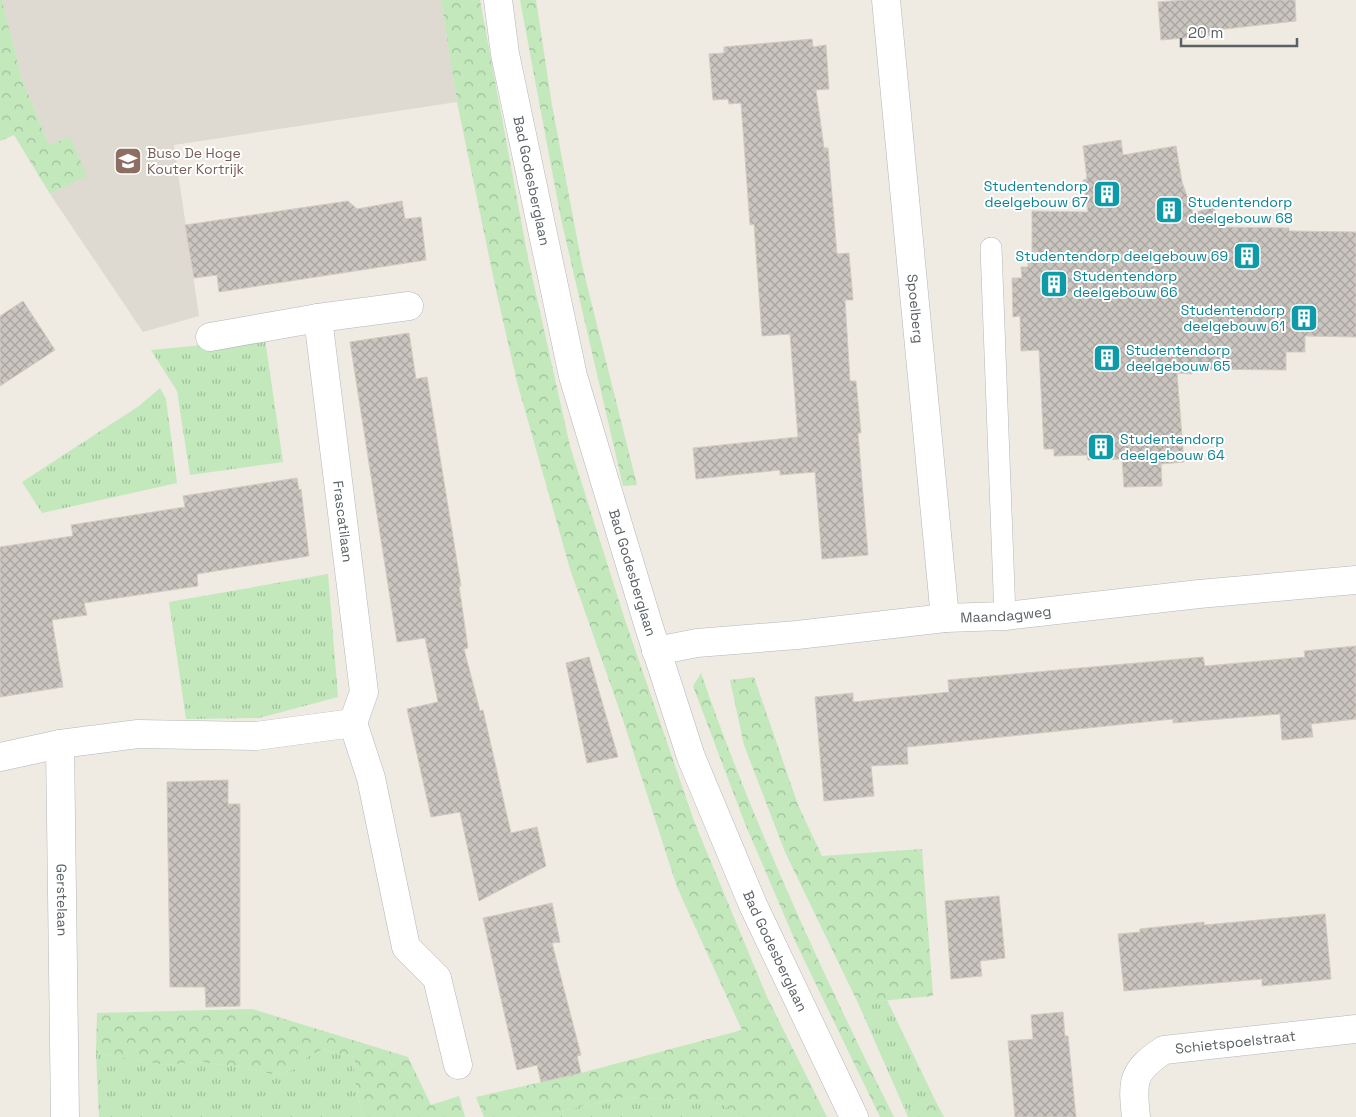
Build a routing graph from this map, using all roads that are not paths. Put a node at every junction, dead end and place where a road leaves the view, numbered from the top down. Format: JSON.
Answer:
{"nodes":[{"id":1,"x":498,"y":0,"type":"edge"},
{"id":2,"x":886,"y":0,"type":"edge"},
{"id":3,"x":991,"y":248,"type":"dead end"},
{"id":4,"x":409,"y":306,"type":"dead end"},
{"id":5,"x":318,"y":318,"type":"junction"},
{"id":6,"x":210,"y":337,"type":"dead end"},
{"id":7,"x":1356,"y":580,"type":"edge"},
{"id":8,"x":1005,"y":616,"type":"junction"},
{"id":9,"x":945,"y":618,"type":"junction"},
{"id":10,"x":656,"y":651,"type":"junction"},
{"id":11,"x":353,"y":723,"type":"junction"},
{"id":12,"x":60,"y":744,"type":"junction"},
{"id":13,"x":0,"y":757,"type":"edge"},
{"id":14,"x":1356,"y":1029,"type":"edge"},
{"id":15,"x":458,"y":1065,"type":"dead end"},
{"id":16,"x":65,"y":1117,"type":"edge"},
{"id":17,"x":854,"y":1117,"type":"edge"},
{"id":18,"x":1136,"y":1117,"type":"edge"}],
"edges":[{"from":1,"to":10,"type":"street","name":"Bad Godesberglaan"},
{"from":2,"to":9,"type":"street","name":"Spoelberg"},
{"from":3,"to":8,"type":"lane"},
{"from":4,"to":5,"type":"street"},
{"from":5,"to":6,"type":"street"},
{"from":5,"to":11,"type":"street","name":"Frascatilaan"},
{"from":7,"to":8,"type":"street","name":"Maandagweg"},
{"from":8,"to":9,"type":"street","name":"Maandagweg"},
{"from":9,"to":10,"type":"street","name":"Maandagweg"},
{"from":10,"to":17,"type":"street","name":"Bad Godesberglaan"},
{"from":11,"to":12,"type":"street"},
{"from":11,"to":15,"type":"street"},
{"from":12,"to":13,"type":"street"},
{"from":12,"to":16,"type":"street","name":"Gerstelaan"},
{"from":14,"to":18,"type":"street","name":"Schietspoelstraat"}]}
